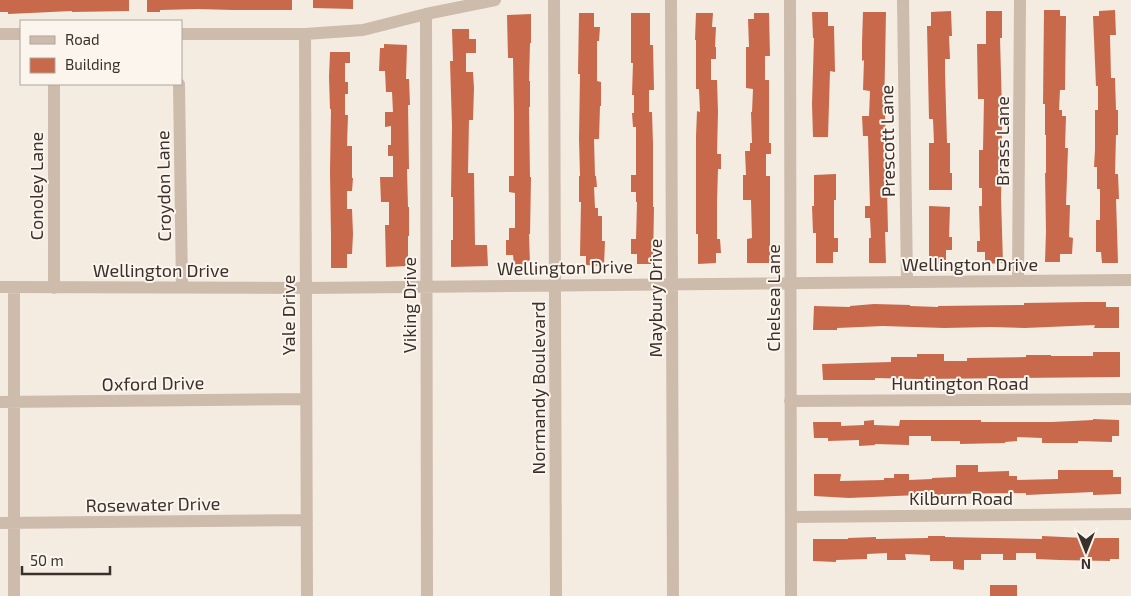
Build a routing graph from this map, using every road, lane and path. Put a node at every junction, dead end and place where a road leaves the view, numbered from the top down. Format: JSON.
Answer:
{"nodes":[{"id":1,"x":495,"y":0,"type":"edge"},
{"id":2,"x":554,"y":0,"type":"edge"},
{"id":3,"x":671,"y":0,"type":"edge"},
{"id":4,"x":790,"y":0,"type":"edge"},
{"id":5,"x":903,"y":0,"type":"edge"},
{"id":6,"x":1020,"y":0,"type":"edge"},
{"id":7,"x":426,"y":14,"type":"junction"},
{"id":8,"x":0,"y":34,"type":"edge"},
{"id":9,"x":20,"y":34,"type":"edge"},
{"id":10,"x":182,"y":34,"type":"edge"},
{"id":11,"x":304,"y":34,"type":"junction"},
{"id":12,"x":54,"y":85,"type":"edge"},
{"id":13,"x":179,"y":85,"type":"edge"},
{"id":14,"x":1131,"y":280,"type":"edge"},
{"id":15,"x":1018,"y":281,"type":"junction"},
{"id":16,"x":907,"y":282,"type":"junction"},
{"id":17,"x":790,"y":283,"type":"junction"},
{"id":18,"x":672,"y":284,"type":"junction"},
{"id":19,"x":555,"y":285,"type":"junction"},
{"id":20,"x":426,"y":286,"type":"junction"},
{"id":21,"x":0,"y":287,"type":"edge"},
{"id":22,"x":14,"y":287,"type":"junction"},
{"id":23,"x":182,"y":287,"type":"junction"},
{"id":24,"x":54,"y":288,"type":"junction"},
{"id":25,"x":305,"y":288,"type":"junction"},
{"id":26,"x":306,"y":399,"type":"junction"},
{"id":27,"x":1131,"y":399,"type":"edge"},
{"id":28,"x":790,"y":401,"type":"junction"},
{"id":29,"x":0,"y":402,"type":"edge"},
{"id":30,"x":14,"y":402,"type":"junction"},
{"id":31,"x":1131,"y":514,"type":"edge"},
{"id":32,"x":791,"y":517,"type":"junction"},
{"id":33,"x":307,"y":520,"type":"junction"},
{"id":34,"x":0,"y":523,"type":"edge"},
{"id":35,"x":14,"y":523,"type":"junction"},
{"id":36,"x":14,"y":596,"type":"edge"},
{"id":37,"x":307,"y":596,"type":"edge"},
{"id":38,"x":427,"y":596,"type":"edge"},
{"id":39,"x":556,"y":596,"type":"edge"},
{"id":40,"x":673,"y":596,"type":"edge"},
{"id":41,"x":791,"y":596,"type":"edge"}],
"edges":[{"from":1,"to":7,"type":"street"},
{"from":2,"to":19,"type":"street","name":"Normandy Boulevard"},
{"from":3,"to":18,"type":"street","name":"Maybury Drive"},
{"from":4,"to":17,"type":"street","name":"Chelsea Lane"},
{"from":5,"to":16,"type":"street","name":"Prescott Lane"},
{"from":6,"to":15,"type":"street","name":"Brass Lane"},
{"from":7,"to":11,"type":"street"},
{"from":7,"to":20,"type":"street","name":"Viking Drive"},
{"from":8,"to":9,"type":"street"},
{"from":10,"to":11,"type":"street"},
{"from":11,"to":25,"type":"street","name":"Yale Drive"},
{"from":12,"to":24,"type":"street","name":"Conoley Lane"},
{"from":13,"to":23,"type":"street","name":"Croydon Lane"},
{"from":14,"to":15,"type":"street","name":"Wellington Drive"},
{"from":15,"to":16,"type":"street","name":"Wellington Drive"},
{"from":16,"to":17,"type":"street","name":"Wellington Drive"},
{"from":17,"to":18,"type":"street","name":"Wellington Drive"},
{"from":17,"to":28,"type":"street","name":"Chelsea Lane"},
{"from":18,"to":19,"type":"street","name":"Wellington Drive"},
{"from":18,"to":40,"type":"street","name":"Maybury Drive"},
{"from":19,"to":20,"type":"street","name":"Wellington Drive"},
{"from":19,"to":39,"type":"street","name":"Normandy Boulevard"},
{"from":20,"to":25,"type":"street","name":"Wellington Drive"},
{"from":20,"to":38,"type":"street","name":"Viking Drive"},
{"from":21,"to":22,"type":"street","name":"Wellington Drive"},
{"from":22,"to":24,"type":"street","name":"Wellington Drive"},
{"from":22,"to":30,"type":"street"},
{"from":23,"to":24,"type":"street","name":"Wellington Drive"},
{"from":23,"to":25,"type":"street","name":"Wellington Drive"},
{"from":25,"to":26,"type":"street","name":"Yale Drive"},
{"from":26,"to":30,"type":"street","name":"Oxford Drive"},
{"from":26,"to":33,"type":"street","name":"Yale Drive"},
{"from":27,"to":28,"type":"street","name":"Huntington Road"},
{"from":28,"to":32,"type":"street","name":"Chelsea Lane"},
{"from":29,"to":30,"type":"street","name":"Oxford Drive"},
{"from":30,"to":35,"type":"street"},
{"from":31,"to":32,"type":"street","name":"Kilburn Road"},
{"from":32,"to":41,"type":"street","name":"Chelsea Lane"},
{"from":33,"to":35,"type":"street","name":"Rosewater Drive"},
{"from":33,"to":37,"type":"street","name":"Yale Drive"},
{"from":34,"to":35,"type":"street","name":"Rosewater Drive"},
{"from":35,"to":36,"type":"street"}]}
